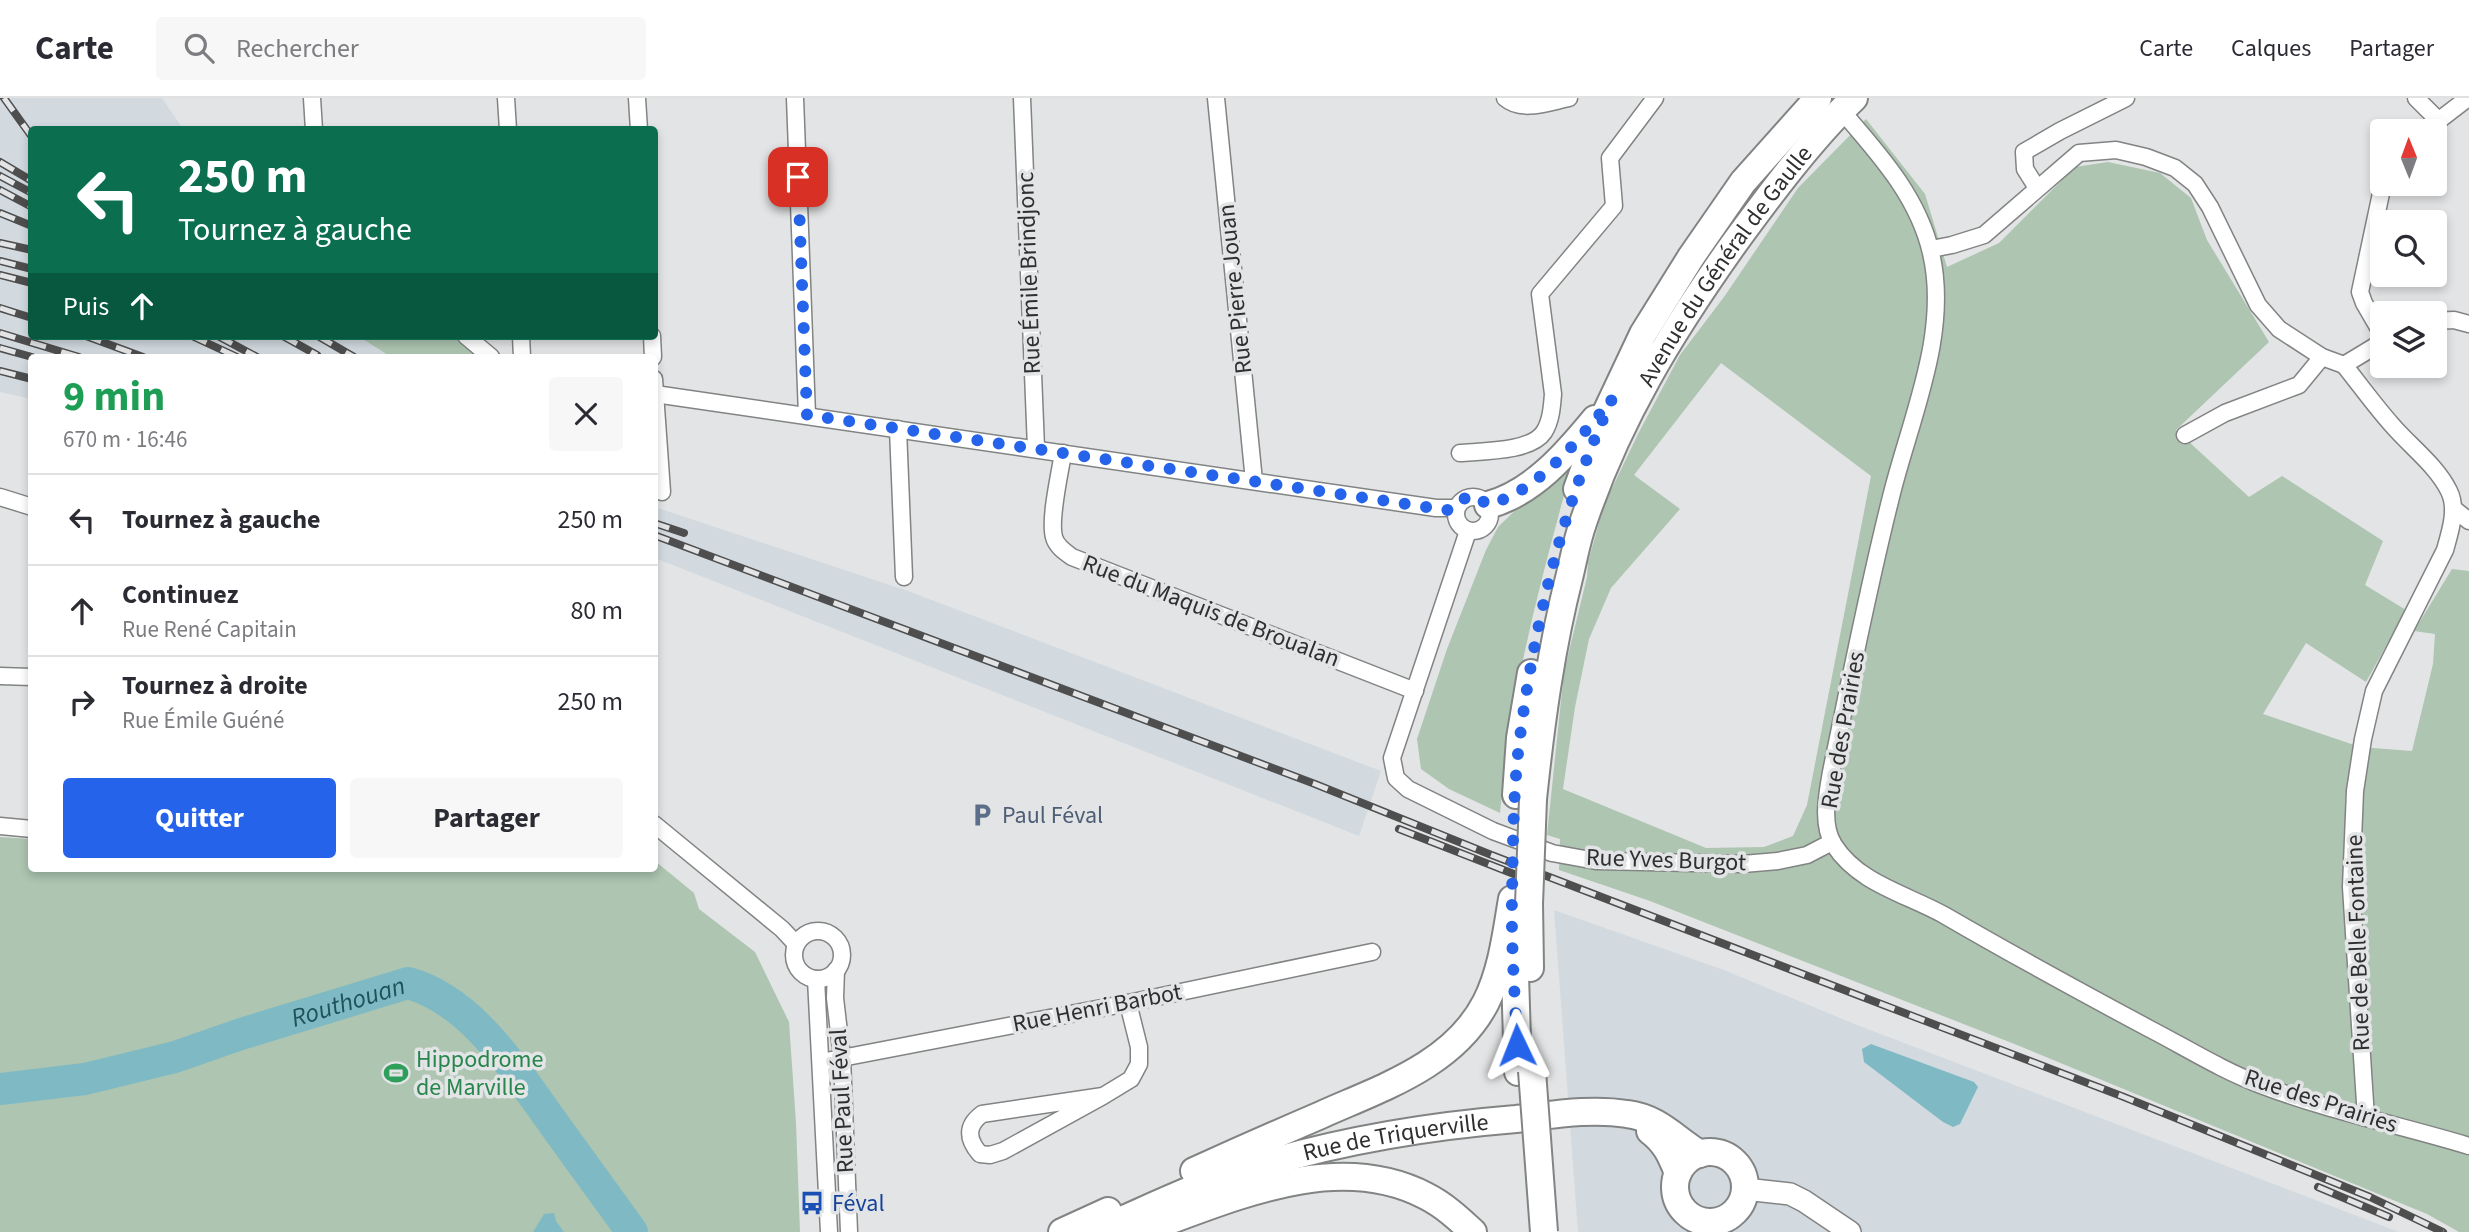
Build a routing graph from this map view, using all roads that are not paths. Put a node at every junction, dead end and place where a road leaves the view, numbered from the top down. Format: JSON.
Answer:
{"nodes":[{"id":1,"x":312,"y":98,"type":"edge"},
{"id":2,"x":506,"y":98,"type":"edge"},
{"id":3,"x":637,"y":98,"type":"edge"},
{"id":4,"x":795,"y":98,"type":"edge"},
{"id":5,"x":1022,"y":98,"type":"edge"},
{"id":6,"x":1216,"y":98,"type":"edge"},
{"id":7,"x":1505,"y":98,"type":"edge"},
{"id":8,"x":1569,"y":98,"type":"edge"},
{"id":9,"x":1656,"y":98,"type":"edge"},
{"id":10,"x":1818,"y":98,"type":"edge"},
{"id":11,"x":2126,"y":98,"type":"edge"},
{"id":12,"x":2416,"y":98,"type":"edge"},
{"id":13,"x":2468,"y":98,"type":"edge"},
{"id":14,"x":1848,"y":104,"type":"edge"},
{"id":15,"x":2438,"y":119,"type":"edge"},
{"id":16,"x":2442,"y":119,"type":"edge"},
{"id":17,"x":314,"y":126,"type":"edge"},
{"id":18,"x":508,"y":126,"type":"edge"},
{"id":19,"x":639,"y":126,"type":"edge"},
{"id":20,"x":2037,"y":188,"type":"junction"},
{"id":21,"x":2381,"y":196,"type":"edge"},
{"id":22,"x":1931,"y":249,"type":"junction"},
{"id":23,"x":2370,"y":313,"type":"edge"},
{"id":24,"x":2447,"y":320,"type":"edge"},
{"id":25,"x":2469,"y":324,"type":"edge"},
{"id":26,"x":471,"y":340,"type":"edge"},
{"id":27,"x":2370,"y":349,"type":"edge"},
{"id":28,"x":487,"y":354,"type":"edge"},
{"id":29,"x":2322,"y":357,"type":"junction"},
{"id":30,"x":2344,"y":365,"type":"junction"},
{"id":31,"x":658,"y":394,"type":"edge"},
{"id":32,"x":1612,"y":399,"type":"junction"},
{"id":33,"x":807,"y":415,"type":"junction"},
{"id":34,"x":898,"y":429,"type":"junction"},
{"id":35,"x":2185,"y":435,"type":"dead end"},
{"id":36,"x":658,"y":436,"type":"edge"},
{"id":37,"x":1036,"y":449,"type":"junction"},
{"id":38,"x":1063,"y":453,"type":"junction"},
{"id":39,"x":1460,"y":453,"type":"dead end"},
{"id":40,"x":1254,"y":481,"type":"junction"},
{"id":41,"x":662,"y":492,"type":"dead end"},
{"id":42,"x":0,"y":497,"type":"edge"},
{"id":43,"x":1488,"y":505,"type":"junction"},
{"id":44,"x":28,"y":506,"type":"edge"},
{"id":45,"x":1456,"y":508,"type":"junction"},
{"id":46,"x":2454,"y":509,"type":"junction"},
{"id":47,"x":2469,"y":521,"type":"edge"},
{"id":48,"x":1468,"y":531,"type":"junction"},
{"id":49,"x":904,"y":577,"type":"dead end"},
{"id":50,"x":0,"y":676,"type":"edge"},
{"id":51,"x":28,"y":677,"type":"edge"},
{"id":52,"x":1415,"y":691,"type":"junction"},
{"id":53,"x":1525,"y":797,"type":"junction"},
{"id":54,"x":28,"y":824,"type":"edge"},
{"id":55,"x":0,"y":826,"type":"edge"},
{"id":56,"x":658,"y":827,"type":"edge"},
{"id":57,"x":1832,"y":842,"type":"junction"},
{"id":58,"x":1521,"y":901,"type":"junction"},
{"id":59,"x":796,"y":944,"type":"junction"},
{"id":60,"x":1372,"y":952,"type":"dead end"},
{"id":61,"x":836,"y":970,"type":"junction"},
{"id":62,"x":816,"y":979,"type":"junction"},
{"id":63,"x":1128,"y":1003,"type":"junction"},
{"id":64,"x":842,"y":1058,"type":"junction"},
{"id":65,"x":821,"y":1062,"type":"junction"},
{"id":66,"x":1525,"y":1072,"type":"junction"},
{"id":67,"x":1103,"y":1096,"type":"junction"},
{"id":68,"x":2366,"y":1118,"type":"junction"},
{"id":69,"x":2469,"y":1146,"type":"edge"},
{"id":70,"x":1700,"y":1154,"type":"junction"},
{"id":71,"x":1678,"y":1173,"type":"junction"},
{"id":72,"x":1745,"y":1189,"type":"junction"},
{"id":73,"x":1729,"y":1224,"type":"edge"},
{"id":74,"x":1701,"y":1226,"type":"edge"},
{"id":75,"x":829,"y":1232,"type":"edge"},
{"id":76,"x":849,"y":1232,"type":"edge"},
{"id":77,"x":1062,"y":1232,"type":"edge"},
{"id":78,"x":1094,"y":1232,"type":"edge"},
{"id":79,"x":1132,"y":1232,"type":"edge"},
{"id":80,"x":1138,"y":1232,"type":"edge"},
{"id":81,"x":1473,"y":1232,"type":"edge"},
{"id":82,"x":1527,"y":1232,"type":"edge"},
{"id":83,"x":1544,"y":1232,"type":"edge"},
{"id":84,"x":1850,"y":1232,"type":"edge"}],
"edges":[{"from":1,"to":17,"type":"street"},
{"from":2,"to":18,"type":"street"},
{"from":3,"to":19,"type":"street"},
{"from":4,"to":33,"type":"street"},
{"from":5,"to":37,"type":"street","name":"Rue Émile Brindjonc"},
{"from":6,"to":40,"type":"street","name":"Rue Pierre Jouan"},
{"from":7,"to":8,"type":"street"},
{"from":9,"to":39,"type":"street"},
{"from":10,"to":32,"type":"main road","name":"Avenue du Général de Gaulle"},
{"from":11,"to":20,"type":"street"},
{"from":12,"to":15,"type":"street"},
{"from":13,"to":16,"type":"street"},
{"from":14,"to":22,"type":"street","name":"Rue des Prairies"},
{"from":14,"to":53,"type":"main road","name":"Avenue du Général de Gaulle"},
{"from":20,"to":22,"type":"street"},
{"from":20,"to":29,"type":"street"},
{"from":21,"to":23,"type":"street"},
{"from":22,"to":57,"type":"street","name":"Rue des Prairies"},
{"from":24,"to":25,"type":"street"},
{"from":26,"to":28,"type":"street"},
{"from":27,"to":30,"type":"street"},
{"from":29,"to":30,"type":"street"},
{"from":29,"to":35,"type":"street"},
{"from":30,"to":46,"type":"street"},
{"from":31,"to":33,"type":"street"},
{"from":32,"to":43,"type":"main road"},
{"from":32,"to":53,"type":"main road","name":"Avenue du Général de Gaulle"},
{"from":33,"to":34,"type":"street"},
{"from":34,"to":37,"type":"street"},
{"from":34,"to":49,"type":"street"},
{"from":36,"to":41,"type":"street"},
{"from":37,"to":38,"type":"street"},
{"from":38,"to":40,"type":"street"},
{"from":38,"to":52,"type":"street","name":"Rue du Maquis de Broualan"},
{"from":40,"to":45,"type":"street"},
{"from":42,"to":44,"type":"street"},
{"from":43,"to":45,"type":"street"},
{"from":43,"to":48,"type":"street"},
{"from":45,"to":48,"type":"street"},
{"from":46,"to":47,"type":"street"},
{"from":46,"to":68,"type":"street","name":"Rue de Belle Fontaine"},
{"from":48,"to":52,"type":"street","name":"Rue Yves Burgot"},
{"from":50,"to":51,"type":"street"},
{"from":52,"to":57,"type":"street","name":"Rue Yves Burgot"},
{"from":53,"to":58,"type":"main road","name":"Avenue du Général de Gaulle"},
{"from":54,"to":55,"type":"street"},
{"from":56,"to":59,"type":"street"},
{"from":57,"to":68,"type":"street","name":"Rue des Prairies"},
{"from":58,"to":66,"type":"main road","name":"Avenue du Général de Gaulle"},
{"from":58,"to":77,"type":"main road"},
{"from":59,"to":61,"type":"street"},
{"from":59,"to":62,"type":"street"},
{"from":60,"to":63,"type":"street","name":"Rue Henri Barbot"},
{"from":61,"to":62,"type":"street"},
{"from":61,"to":64,"type":"street","name":"Rue Paul Féval"},
{"from":62,"to":65,"type":"street","name":"Rue Paul Féval"},
{"from":63,"to":64,"type":"street","name":"Rue Henri Barbot"},
{"from":63,"to":67,"type":"street"},
{"from":64,"to":65,"type":"street","name":"Rue Henri Barbot"},
{"from":64,"to":76,"type":"street","name":"Rue Paul Féval"},
{"from":65,"to":75,"type":"street","name":"Rue Paul Féval"},
{"from":66,"to":82,"type":"main road","name":"Avenue du Général de Gaulle"},
{"from":66,"to":83,"type":"main road","name":"Avenue du Général de Gaulle","bridge":true},
{"from":67,"to":67,"type":"street"},
{"from":68,"to":69,"type":"street","name":"Rue des Prairies"},
{"from":70,"to":71,"type":"main road"},
{"from":70,"to":72,"type":"main road"},
{"from":70,"to":78,"type":"main road","name":"Rue de Triquerville"},
{"from":71,"to":74,"type":"main road"},
{"from":71,"to":79,"type":"main road","name":"Rue de Triquerville"},
{"from":72,"to":73,"type":"main road"},
{"from":72,"to":84,"type":"street"},
{"from":73,"to":74,"type":"main road"},
{"from":80,"to":81,"type":"main road"}]}
